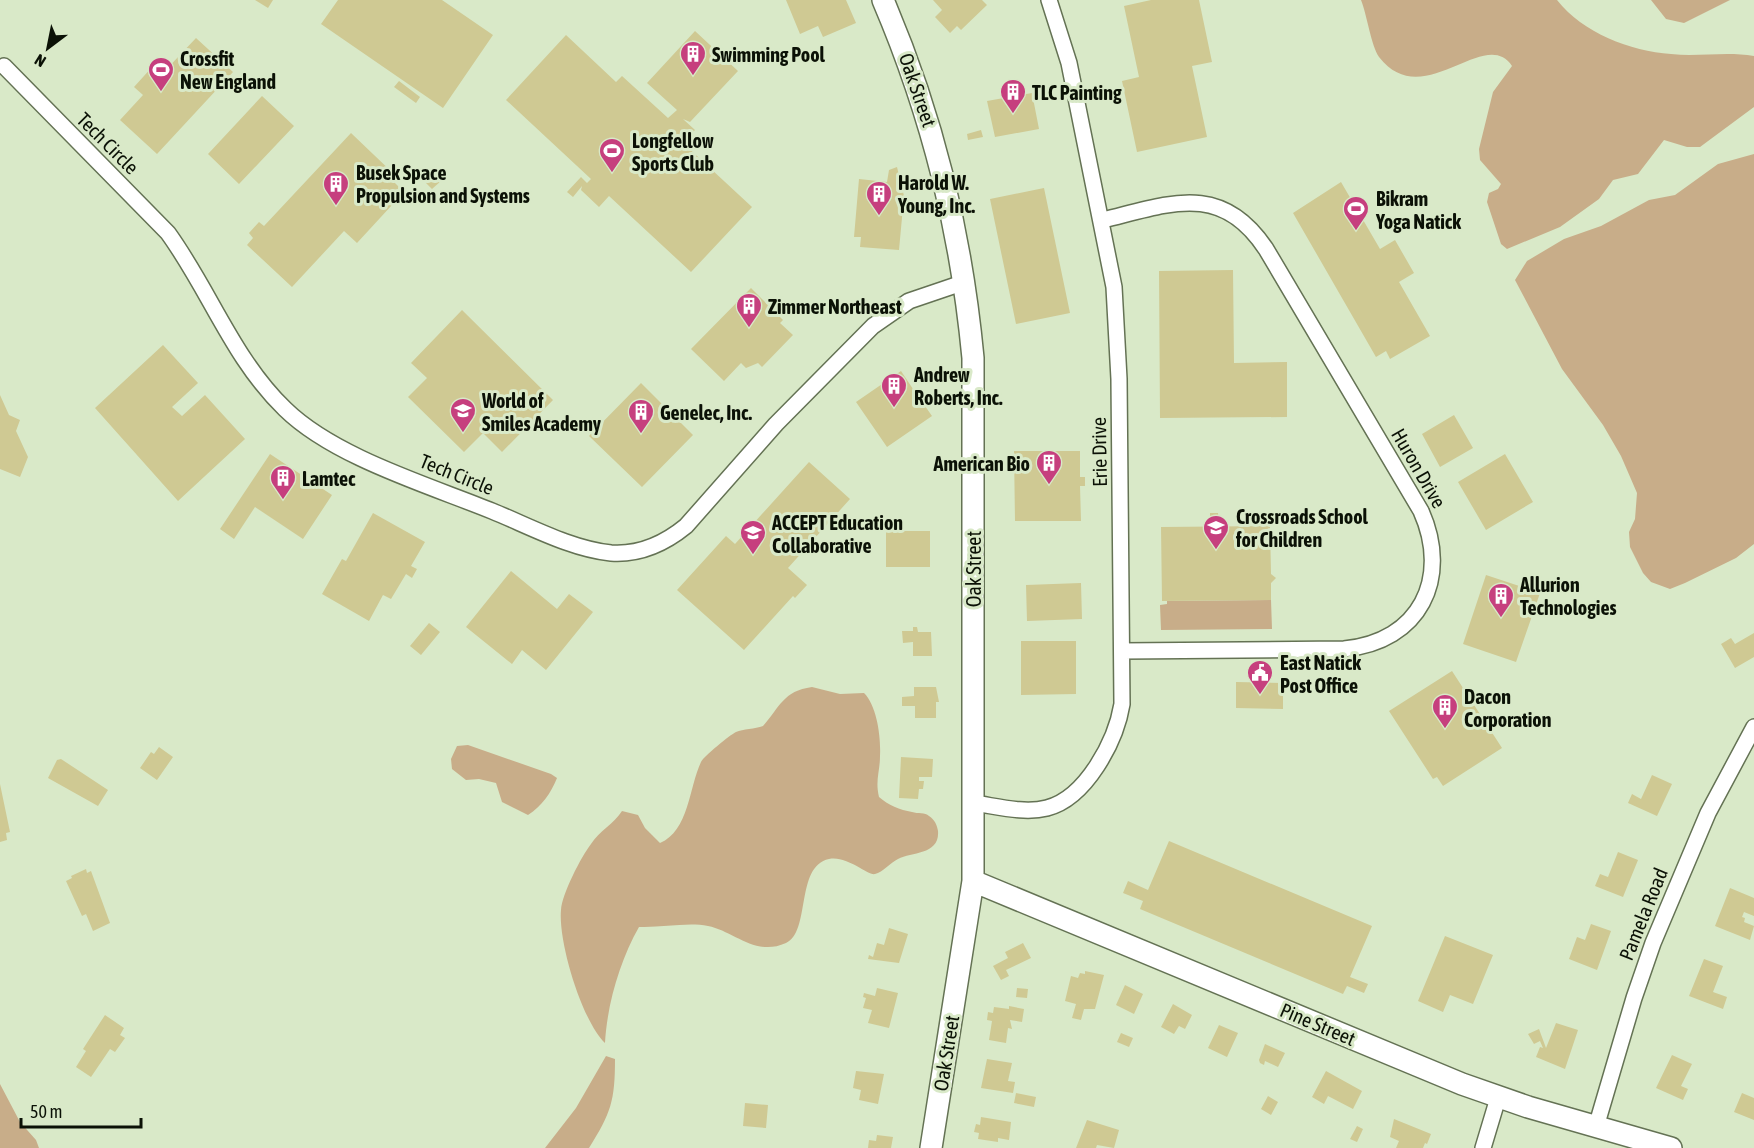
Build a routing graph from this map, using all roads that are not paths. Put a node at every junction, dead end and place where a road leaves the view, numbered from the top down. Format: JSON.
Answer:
{"nodes":[{"id":1,"x":883,"y":0,"type":"edge"},
{"id":2,"x":1049,"y":0,"type":"edge"},
{"id":3,"x":4,"y":66,"type":"dead end"},
{"id":4,"x":1102,"y":220,"type":"junction"},
{"id":5,"x":965,"y":282,"type":"junction"},
{"id":6,"x":1123,"y":651,"type":"junction"},
{"id":7,"x":1754,"y":728,"type":"edge"},
{"id":8,"x":973,"y":803,"type":"junction"},
{"id":9,"x":974,"y":881,"type":"junction"},
{"id":10,"x":1498,"y":1098,"type":"junction"},
{"id":11,"x":1596,"y":1126,"type":"junction"},
{"id":12,"x":931,"y":1148,"type":"edge"},
{"id":13,"x":1483,"y":1148,"type":"edge"},
{"id":14,"x":1671,"y":1148,"type":"edge"}],
"edges":[{"from":1,"to":5,"type":"main road","name":"Oak Street"},
{"from":2,"to":4,"type":"street","name":"Erie Drive"},
{"from":3,"to":5,"type":"street","name":"Tech Circle"},
{"from":4,"to":6,"type":"street","name":"Erie Drive"},
{"from":4,"to":6,"type":"street","name":"Huron Drive"},
{"from":5,"to":8,"type":"main road","name":"Oak Street"},
{"from":6,"to":8,"type":"street","name":"Erie Drive"},
{"from":7,"to":11,"type":"street","name":"Pamela Road"},
{"from":8,"to":9,"type":"main road","name":"Oak Street"},
{"from":9,"to":10,"type":"main road","name":"Pine Street"},
{"from":9,"to":12,"type":"main road","name":"Oak Street"},
{"from":10,"to":11,"type":"main road","name":"Pine Street"},
{"from":10,"to":13,"type":"street"},
{"from":11,"to":14,"type":"main road","name":"Pine Street"}]}
